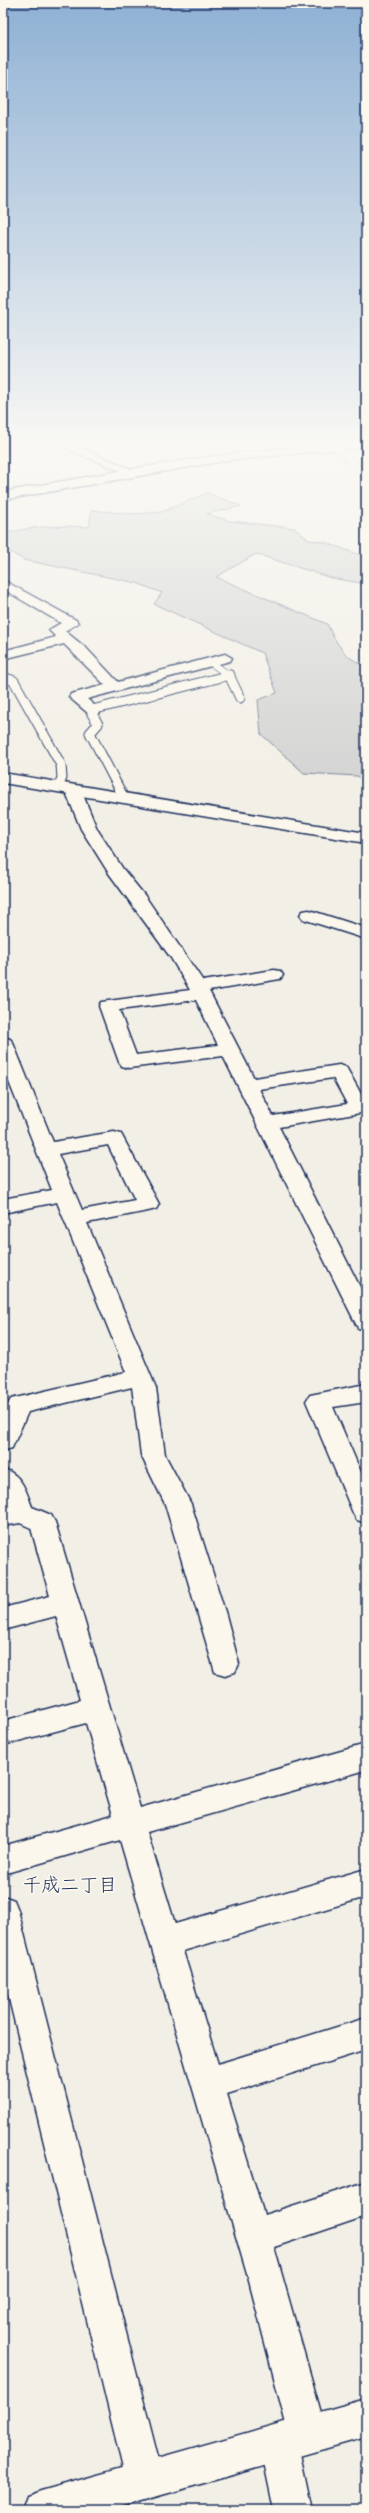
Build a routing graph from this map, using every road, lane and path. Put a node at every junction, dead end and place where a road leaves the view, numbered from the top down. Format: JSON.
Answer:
{"nodes":[{"id":1,"x":3,"y":584,"type":"edge"},
{"id":2,"x":66,"y":639,"type":"junction"},
{"id":3,"x":3,"y":656,"type":"edge"},
{"id":4,"x":225,"y":658,"type":"dead end"},
{"id":5,"x":210,"y":662,"type":"junction"},
{"id":6,"x":230,"y":675,"type":"junction"},
{"id":7,"x":3,"y":677,"type":"edge"},
{"id":8,"x":115,"y":687,"type":"junction"},
{"id":9,"x":240,"y":698,"type":"dead end"},
{"id":10,"x":94,"y":711,"type":"junction"},
{"id":11,"x":3,"y":778,"type":"edge"},
{"id":12,"x":65,"y":789,"type":"junction"},
{"id":13,"x":124,"y":798,"type":"junction"},
{"id":14,"x":366,"y":838,"type":"edge"},
{"id":15,"x":309,"y":915,"type":"dead end"},
{"id":16,"x":366,"y":934,"type":"edge"},
{"id":17,"x":274,"y":975,"type":"dead end"},
{"id":18,"x":199,"y":990,"type":"junction"},
{"id":19,"x":3,"y":1043,"type":"edge"},
{"id":20,"x":229,"y":1048,"type":"junction"},
{"id":21,"x":247,"y":1085,"type":"junction"},
{"id":22,"x":266,"y":1123,"type":"junction"},
{"id":23,"x":46,"y":1149,"type":"junction"},
{"id":24,"x":65,"y":1194,"type":"junction"},
{"id":25,"x":3,"y":1206,"type":"edge"},
{"id":26,"x":74,"y":1218,"type":"junction"},
{"id":27,"x":366,"y":1322,"type":"edge"},
{"id":28,"x":140,"y":1377,"type":"junction"},
{"id":29,"x":366,"y":1393,"type":"edge"},
{"id":30,"x":3,"y":1442,"type":"edge"},
{"id":31,"x":3,"y":1478,"type":"edge"},
{"id":32,"x":366,"y":1513,"type":"edge"},
{"id":33,"x":13,"y":1515,"type":"edge"},
{"id":34,"x":66,"y":1604,"type":"junction"},
{"id":35,"x":3,"y":1619,"type":"edge"},
{"id":36,"x":225,"y":1664,"type":"dead end"},
{"id":37,"x":97,"y":1708,"type":"junction"},
{"id":38,"x":3,"y":1733,"type":"edge"},
{"id":39,"x":366,"y":1757,"type":"edge"},
{"id":40,"x":130,"y":1824,"type":"junction"},
{"id":41,"x":3,"y":1860,"type":"edge"},
{"id":42,"x":366,"y":1883,"type":"edge"},
{"id":43,"x":3,"y":1910,"type":"edge"},
{"id":44,"x":164,"y":1942,"type":"junction"},
{"id":45,"x":366,"y":2034,"type":"edge"},
{"id":46,"x":207,"y":2084,"type":"junction"},
{"id":47,"x":366,"y":2199,"type":"edge"},
{"id":48,"x":254,"y":2236,"type":"junction"},
{"id":49,"x":366,"y":2418,"type":"edge"},
{"id":50,"x":293,"y":2438,"type":"junction"},
{"id":51,"x":145,"y":2481,"type":"junction"},
{"id":52,"x":41,"y":2510,"type":"edge"},
{"id":53,"x":293,"y":2510,"type":"edge"}],
"edges":[{"from":1,"to":2,"type":"street"},
{"from":2,"to":3,"type":"street"},
{"from":2,"to":8,"type":"street"},
{"from":4,"to":5,"type":"street"},
{"from":5,"to":6,"type":"lane"},
{"from":5,"to":8,"type":"street"},
{"from":6,"to":9,"type":"lane"},
{"from":6,"to":10,"type":"lane"},
{"from":7,"to":12,"type":"lane"},
{"from":8,"to":10,"type":"street"},
{"from":10,"to":13,"type":"lane"},
{"from":11,"to":12,"type":"street"},
{"from":12,"to":13,"type":"street"},
{"from":12,"to":18,"type":"street"},
{"from":13,"to":14,"type":"street"},
{"from":15,"to":16,"type":"street"},
{"from":17,"to":18,"type":"street"},
{"from":18,"to":20,"type":"street"},
{"from":18,"to":20,"type":"street"},
{"from":19,"to":23,"type":"street"},
{"from":20,"to":21,"type":"street"},
{"from":21,"to":22,"type":"street"},
{"from":21,"to":22,"type":"street"},
{"from":22,"to":27,"type":"street"},
{"from":23,"to":24,"type":"street"},
{"from":23,"to":26,"type":"street"},
{"from":24,"to":25,"type":"street"},
{"from":24,"to":26,"type":"street"},
{"from":26,"to":28,"type":"street"},
{"from":28,"to":30,"type":"street"},
{"from":28,"to":36,"type":"street"},
{"from":29,"to":32,"type":"street"},
{"from":31,"to":33,"type":"street"},
{"from":33,"to":34,"type":"street"},
{"from":34,"to":35,"type":"street"},
{"from":34,"to":37,"type":"street"},
{"from":37,"to":38,"type":"street"},
{"from":37,"to":40,"type":"street"},
{"from":39,"to":40,"type":"street"},
{"from":40,"to":41,"type":"street"},
{"from":40,"to":44,"type":"street"},
{"from":42,"to":44,"type":"street"},
{"from":43,"to":51,"type":"street"},
{"from":44,"to":46,"type":"street"},
{"from":45,"to":46,"type":"street"},
{"from":46,"to":48,"type":"street"},
{"from":47,"to":48,"type":"street"},
{"from":48,"to":50,"type":"street"},
{"from":49,"to":50,"type":"street"},
{"from":50,"to":51,"type":"street"},
{"from":50,"to":53,"type":"street"},
{"from":51,"to":52,"type":"street"}]}
